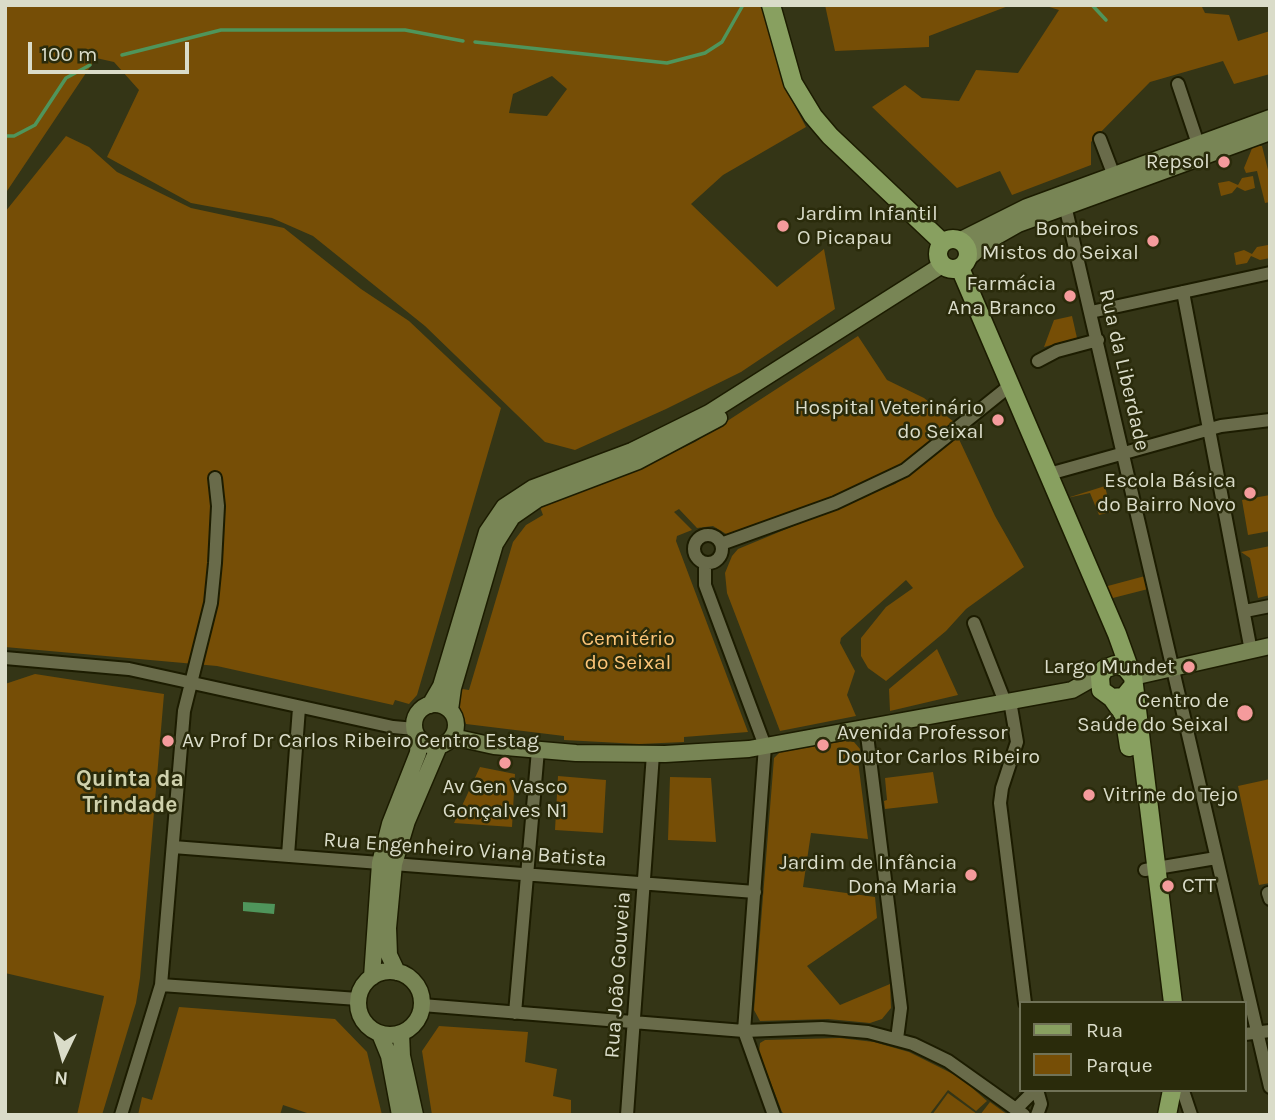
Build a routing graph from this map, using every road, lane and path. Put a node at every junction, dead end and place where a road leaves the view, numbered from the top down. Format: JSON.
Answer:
{"nodes":[{"id":1,"x":771,"y":5,"type":"edge"},
{"id":2,"x":1178,"y":84,"type":"dead end"},
{"id":3,"x":1270,"y":119,"type":"edge"},
{"id":4,"x":1270,"y":132,"type":"edge"},
{"id":5,"x":1100,"y":138,"type":"dead end"},
{"id":6,"x":1200,"y":150,"type":"junction"},
{"id":7,"x":1116,"y":181,"type":"junction"},
{"id":8,"x":1064,"y":200,"type":"junction"},
{"id":9,"x":951,"y":242,"type":"junction"},
{"id":10,"x":964,"y":263,"type":"junction"},
{"id":11,"x":942,"y":265,"type":"junction"},
{"id":12,"x":1270,"y":273,"type":"edge"},
{"id":13,"x":1184,"y":292,"type":"junction"},
{"id":14,"x":1091,"y":312,"type":"junction"},
{"id":15,"x":860,"y":318,"type":"junction"},
{"id":16,"x":1098,"y":340,"type":"junction"},
{"id":17,"x":1038,"y":361,"type":"dead end"},
{"id":18,"x":1010,"y":381,"type":"junction"},
{"id":19,"x":1270,"y":420,"type":"edge"},
{"id":20,"x":1211,"y":429,"type":"junction"},
{"id":21,"x":1123,"y":454,"type":"junction"},
{"id":22,"x":1049,"y":474,"type":"junction"},
{"id":23,"x":215,"y":478,"type":"dead end"},
{"id":24,"x":721,"y":544,"type":"junction"},
{"id":25,"x":705,"y":563,"type":"junction"},
{"id":26,"x":1270,"y":606,"type":"edge"},
{"id":27,"x":1245,"y":611,"type":"junction"},
{"id":28,"x":1108,"y":615,"type":"junction"},
{"id":29,"x":974,"y":624,"type":"dead end"},
{"id":30,"x":1270,"y":646,"type":"edge"},
{"id":31,"x":1251,"y":651,"type":"junction"},
{"id":32,"x":5,"y":658,"type":"edge"},
{"id":33,"x":1173,"y":668,"type":"junction"},
{"id":34,"x":1103,"y":671,"type":"junction"},
{"id":35,"x":1132,"y":679,"type":"junction"},
{"id":36,"x":188,"y":682,"type":"junction"},
{"id":37,"x":1072,"y":690,"type":"junction"},
{"id":38,"x":1110,"y":697,"type":"junction"},
{"id":39,"x":1008,"y":701,"type":"junction"},
{"id":40,"x":430,"y":705,"type":"junction"},
{"id":41,"x":299,"y":708,"type":"junction"},
{"id":42,"x":450,"y":710,"type":"junction"},
{"id":43,"x":866,"y":727,"type":"junction"},
{"id":44,"x":417,"y":734,"type":"junction"},
{"id":45,"x":446,"y":741,"type":"junction"},
{"id":46,"x":765,"y":746,"type":"junction"},
{"id":47,"x":538,"y":751,"type":"junction"},
{"id":48,"x":653,"y":754,"type":"junction"},
{"id":49,"x":173,"y":847,"type":"junction"},
{"id":50,"x":288,"y":855,"type":"junction"},
{"id":51,"x":1216,"y":858,"type":"junction"},
{"id":52,"x":387,"y":864,"type":"junction"},
{"id":53,"x":1151,"y":869,"type":"junction"},
{"id":54,"x":528,"y":874,"type":"junction"},
{"id":55,"x":643,"y":883,"type":"junction"},
{"id":56,"x":755,"y":892,"type":"junction"},
{"id":57,"x":397,"y":972,"type":"junction"},
{"id":58,"x":372,"y":976,"type":"junction"},
{"id":59,"x":161,"y":985,"type":"junction"},
{"id":60,"x":358,"y":999,"type":"junction"},
{"id":61,"x":1025,"y":1001,"type":"edge"},
{"id":62,"x":1162,"y":1001,"type":"edge"},
{"id":63,"x":1173,"y":1001,"type":"edge"},
{"id":64,"x":422,"y":1005,"type":"junction"},
{"id":65,"x":515,"y":1013,"type":"junction"},
{"id":66,"x":634,"y":1022,"type":"junction"},
{"id":67,"x":744,"y":1031,"type":"junction"},
{"id":68,"x":401,"y":1033,"type":"junction"},
{"id":69,"x":1257,"y":1033,"type":"edge"},
{"id":70,"x":380,"y":1034,"type":"junction"},
{"id":71,"x":897,"y":1039,"type":"junction"},
{"id":72,"x":1270,"y":1087,"type":"edge"},
{"id":73,"x":1035,"y":1092,"type":"edge"},
{"id":74,"x":1037,"y":1092,"type":"edge"},
{"id":75,"x":1178,"y":1092,"type":"edge"},
{"id":76,"x":1020,"y":1112,"type":"edge"},
{"id":77,"x":121,"y":1115,"type":"edge"},
{"id":78,"x":400,"y":1115,"type":"edge"},
{"id":79,"x":415,"y":1115,"type":"edge"},
{"id":80,"x":627,"y":1115,"type":"edge"},
{"id":81,"x":774,"y":1115,"type":"edge"},
{"id":82,"x":1037,"y":1115,"type":"edge"},
{"id":83,"x":1167,"y":1115,"type":"edge"},
{"id":84,"x":1179,"y":1115,"type":"edge"},
{"id":85,"x":1191,"y":1115,"type":"edge"}],
"edges":[{"from":1,"to":9,"type":"main road"},
{"from":2,"to":6,"type":"street"},
{"from":3,"to":6,"type":"main road"},
{"from":4,"to":6,"type":"main road"},
{"from":5,"to":7,"type":"street"},
{"from":6,"to":7,"type":"main road"},
{"from":7,"to":8,"type":"main road"},
{"from":8,"to":9,"type":"main road"},
{"from":8,"to":10,"type":"main road"},
{"from":8,"to":14,"type":"street","name":"Rua da Liberdade"},
{"from":9,"to":10,"type":"main road"},
{"from":9,"to":11,"type":"main road"},
{"from":10,"to":11,"type":"main road"},
{"from":10,"to":18,"type":"main road"},
{"from":11,"to":15,"type":"main road"},
{"from":12,"to":13,"type":"street"},
{"from":13,"to":14,"type":"street"},
{"from":13,"to":20,"type":"street"},
{"from":14,"to":16,"type":"street","name":"Rua da Liberdade"},
{"from":15,"to":40,"type":"main road"},
{"from":15,"to":42,"type":"main road"},
{"from":16,"to":17,"type":"street"},
{"from":16,"to":21,"type":"street","name":"Rua da Liberdade"},
{"from":18,"to":22,"type":"main road"},
{"from":18,"to":24,"type":"street"},
{"from":19,"to":20,"type":"street"},
{"from":20,"to":21,"type":"street"},
{"from":20,"to":27,"type":"street"},
{"from":21,"to":22,"type":"street"},
{"from":21,"to":33,"type":"street","name":"Rua da Liberdade"},
{"from":22,"to":28,"type":"main road"},
{"from":23,"to":36,"type":"street"},
{"from":24,"to":25,"type":"street"},
{"from":24,"to":25,"type":"street"},
{"from":25,"to":46,"type":"street"},
{"from":26,"to":27,"type":"street"},
{"from":27,"to":31,"type":"street"},
{"from":28,"to":34,"type":"main road"},
{"from":28,"to":35,"type":"main road"},
{"from":29,"to":39,"type":"street"},
{"from":30,"to":31,"type":"main road"},
{"from":31,"to":33,"type":"main road"},
{"from":32,"to":36,"type":"street"},
{"from":33,"to":35,"type":"main road"},
{"from":33,"to":51,"type":"street","name":"Rua da Liberdade"},
{"from":34,"to":35,"type":"main road"},
{"from":34,"to":37,"type":"main road"},
{"from":34,"to":38,"type":"main road"},
{"from":35,"to":38,"type":"main road"},
{"from":35,"to":53,"type":"main road"},
{"from":36,"to":41,"type":"street"},
{"from":36,"to":49,"type":"street"},
{"from":37,"to":38,"type":"main road"},
{"from":37,"to":39,"type":"main road"},
{"from":38,"to":53,"type":"main road"},
{"from":39,"to":43,"type":"main road"},
{"from":39,"to":61,"type":"street"},
{"from":40,"to":42,"type":"main road"},
{"from":40,"to":44,"type":"main road"},
{"from":41,"to":44,"type":"street"},
{"from":41,"to":50,"type":"street"},
{"from":42,"to":45,"type":"main road"},
{"from":43,"to":46,"type":"main road"},
{"from":43,"to":71,"type":"street"},
{"from":44,"to":45,"type":"main road"},
{"from":44,"to":52,"type":"main road"},
{"from":45,"to":47,"type":"main road"},
{"from":45,"to":52,"type":"main road"},
{"from":46,"to":48,"type":"main road"},
{"from":46,"to":56,"type":"street"},
{"from":47,"to":48,"type":"main road"},
{"from":47,"to":54,"type":"street"},
{"from":48,"to":55,"type":"street","name":"Rua João Gouveia"},
{"from":49,"to":50,"type":"street","name":"Rua Engenheiro Viana Batista"},
{"from":49,"to":59,"type":"street"},
{"from":50,"to":52,"type":"street","name":"Rua Engenheiro Viana Batista"},
{"from":51,"to":53,"type":"street"},
{"from":51,"to":69,"type":"street","name":"Rua da Liberdade"},
{"from":52,"to":54,"type":"street","name":"Rua Engenheiro Viana Batista"},
{"from":52,"to":57,"type":"main road"},
{"from":52,"to":58,"type":"main road"},
{"from":53,"to":62,"type":"main road"},
{"from":53,"to":63,"type":"main road"},
{"from":54,"to":55,"type":"street","name":"Rua Engenheiro Viana Batista"},
{"from":54,"to":65,"type":"street"},
{"from":55,"to":56,"type":"street","name":"Rua Engenheiro Viana Batista"},
{"from":55,"to":66,"type":"street","name":"Rua João Gouveia"},
{"from":56,"to":67,"type":"street"},
{"from":57,"to":58,"type":"main road"},
{"from":57,"to":64,"type":"main road"},
{"from":58,"to":60,"type":"main road"},
{"from":59,"to":60,"type":"street"},
{"from":59,"to":77,"type":"street"},
{"from":60,"to":70,"type":"main road"},
{"from":64,"to":65,"type":"street"},
{"from":64,"to":68,"type":"main road"},
{"from":65,"to":66,"type":"street"},
{"from":66,"to":67,"type":"street"},
{"from":66,"to":80,"type":"street","name":"Rua João Gouveia"},
{"from":67,"to":71,"type":"street"},
{"from":67,"to":81,"type":"street"},
{"from":68,"to":70,"type":"main road"},
{"from":68,"to":79,"type":"main road"},
{"from":69,"to":72,"type":"street","name":"Rua da Liberdade"},
{"from":70,"to":78,"type":"main road"},
{"from":71,"to":76,"type":"street"},
{"from":73,"to":76,"type":"street"},
{"from":74,"to":82,"type":"street"},
{"from":75,"to":83,"type":"main road"},
{"from":75,"to":84,"type":"main road"},
{"from":75,"to":85,"type":"street"}]}
